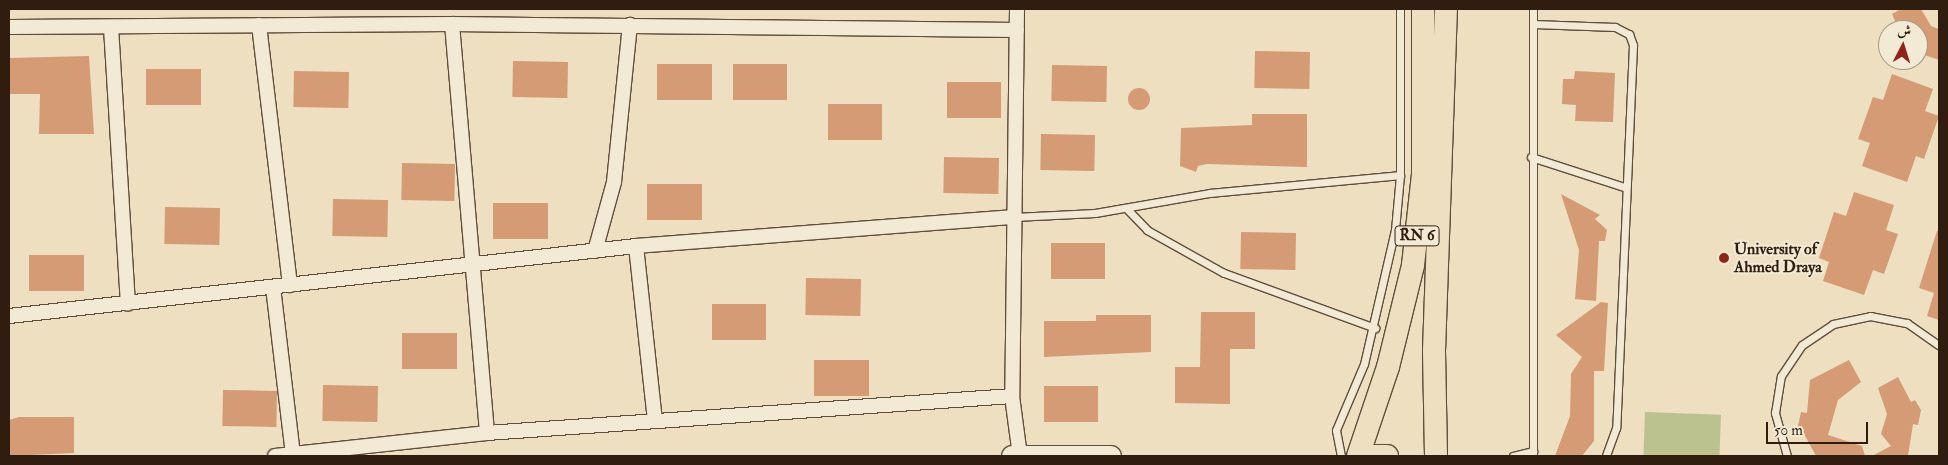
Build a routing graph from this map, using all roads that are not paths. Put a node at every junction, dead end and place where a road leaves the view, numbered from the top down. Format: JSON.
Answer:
{"nodes":[{"id":1,"x":1017,"y":9,"type":"edge"},
{"id":2,"x":1400,"y":9,"type":"edge"},
{"id":3,"x":1423,"y":9,"type":"edge"},
{"id":4,"x":1446,"y":9,"type":"edge"},
{"id":5,"x":1533,"y":9,"type":"edge"},
{"id":6,"x":452,"y":24,"type":"junction"},
{"id":7,"x":1533,"y":24,"type":"junction"},
{"id":8,"x":258,"y":25,"type":"junction"},
{"id":9,"x":630,"y":25,"type":"junction"},
{"id":10,"x":111,"y":27,"type":"junction"},
{"id":11,"x":9,"y":28,"type":"edge"},
{"id":12,"x":1017,"y":30,"type":"junction"},
{"id":13,"x":1531,"y":158,"type":"junction"},
{"id":14,"x":1400,"y":175,"type":"junction"},
{"id":15,"x":1624,"y":187,"type":"junction"},
{"id":16,"x":1128,"y":210,"type":"junction"},
{"id":17,"x":1014,"y":217,"type":"junction"},
{"id":18,"x":636,"y":246,"type":"junction"},
{"id":19,"x":595,"y":251,"type":"junction"},
{"id":20,"x":475,"y":266,"type":"junction"},
{"id":21,"x":290,"y":285,"type":"junction"},
{"id":22,"x":273,"y":286,"type":"junction"},
{"id":23,"x":128,"y":303,"type":"junction"},
{"id":24,"x":9,"y":316,"type":"edge"},
{"id":25,"x":1375,"y":328,"type":"junction"},
{"id":26,"x":1939,"y":345,"type":"edge"},
{"id":27,"x":1012,"y":396,"type":"junction"},
{"id":28,"x":655,"y":421,"type":"junction"},
{"id":29,"x":487,"y":432,"type":"junction"},
{"id":30,"x":1533,"y":453,"type":"edge"},
{"id":31,"x":293,"y":455,"type":"junction"},
{"id":32,"x":275,"y":456,"type":"edge"},
{"id":33,"x":1017,"y":456,"type":"edge"},
{"id":34,"x":1111,"y":456,"type":"edge"},
{"id":35,"x":1341,"y":456,"type":"edge"},
{"id":36,"x":1358,"y":456,"type":"edge"},
{"id":37,"x":1372,"y":456,"type":"edge"},
{"id":38,"x":1387,"y":456,"type":"edge"},
{"id":39,"x":1436,"y":456,"type":"edge"},
{"id":40,"x":1513,"y":456,"type":"edge"},
{"id":41,"x":1606,"y":456,"type":"edge"},
{"id":42,"x":1787,"y":456,"type":"edge"}],
"edges":[{"from":1,"to":12,"type":"street"},
{"from":2,"to":14,"type":"lane"},
{"from":3,"to":36,"type":"main road","number":"RN 6"},
{"from":4,"to":39,"type":"main road","number":"RN 6"},
{"from":5,"to":7,"type":"lane"},
{"from":6,"to":8,"type":"street"},
{"from":6,"to":9,"type":"street"},
{"from":6,"to":20,"type":"street"},
{"from":7,"to":13,"type":"lane"},
{"from":7,"to":15,"type":"lane"},
{"from":8,"to":10,"type":"street"},
{"from":8,"to":21,"type":"street"},
{"from":9,"to":12,"type":"street"},
{"from":9,"to":19,"type":"street"},
{"from":10,"to":11,"type":"street"},
{"from":10,"to":23,"type":"street"},
{"from":12,"to":17,"type":"street"},
{"from":13,"to":15,"type":"lane"},
{"from":13,"to":30,"type":"lane"},
{"from":14,"to":16,"type":"lane"},
{"from":14,"to":25,"type":"lane"},
{"from":15,"to":41,"type":"lane"},
{"from":16,"to":17,"type":"lane"},
{"from":16,"to":25,"type":"lane"},
{"from":17,"to":18,"type":"street"},
{"from":17,"to":27,"type":"street"},
{"from":18,"to":19,"type":"street"},
{"from":18,"to":28,"type":"street"},
{"from":19,"to":20,"type":"street"},
{"from":20,"to":21,"type":"street"},
{"from":20,"to":29,"type":"street"},
{"from":21,"to":22,"type":"street"},
{"from":22,"to":23,"type":"street"},
{"from":22,"to":31,"type":"street"},
{"from":23,"to":24,"type":"street"},
{"from":25,"to":35,"type":"lane"},
{"from":26,"to":42,"type":"lane"},
{"from":27,"to":28,"type":"street"},
{"from":27,"to":33,"type":"street"},
{"from":28,"to":29,"type":"street"},
{"from":29,"to":31,"type":"street"},
{"from":30,"to":40,"type":"lane"},
{"from":31,"to":32,"type":"street"},
{"from":33,"to":34,"type":"main road"},
{"from":37,"to":38,"type":"main road"}]}
